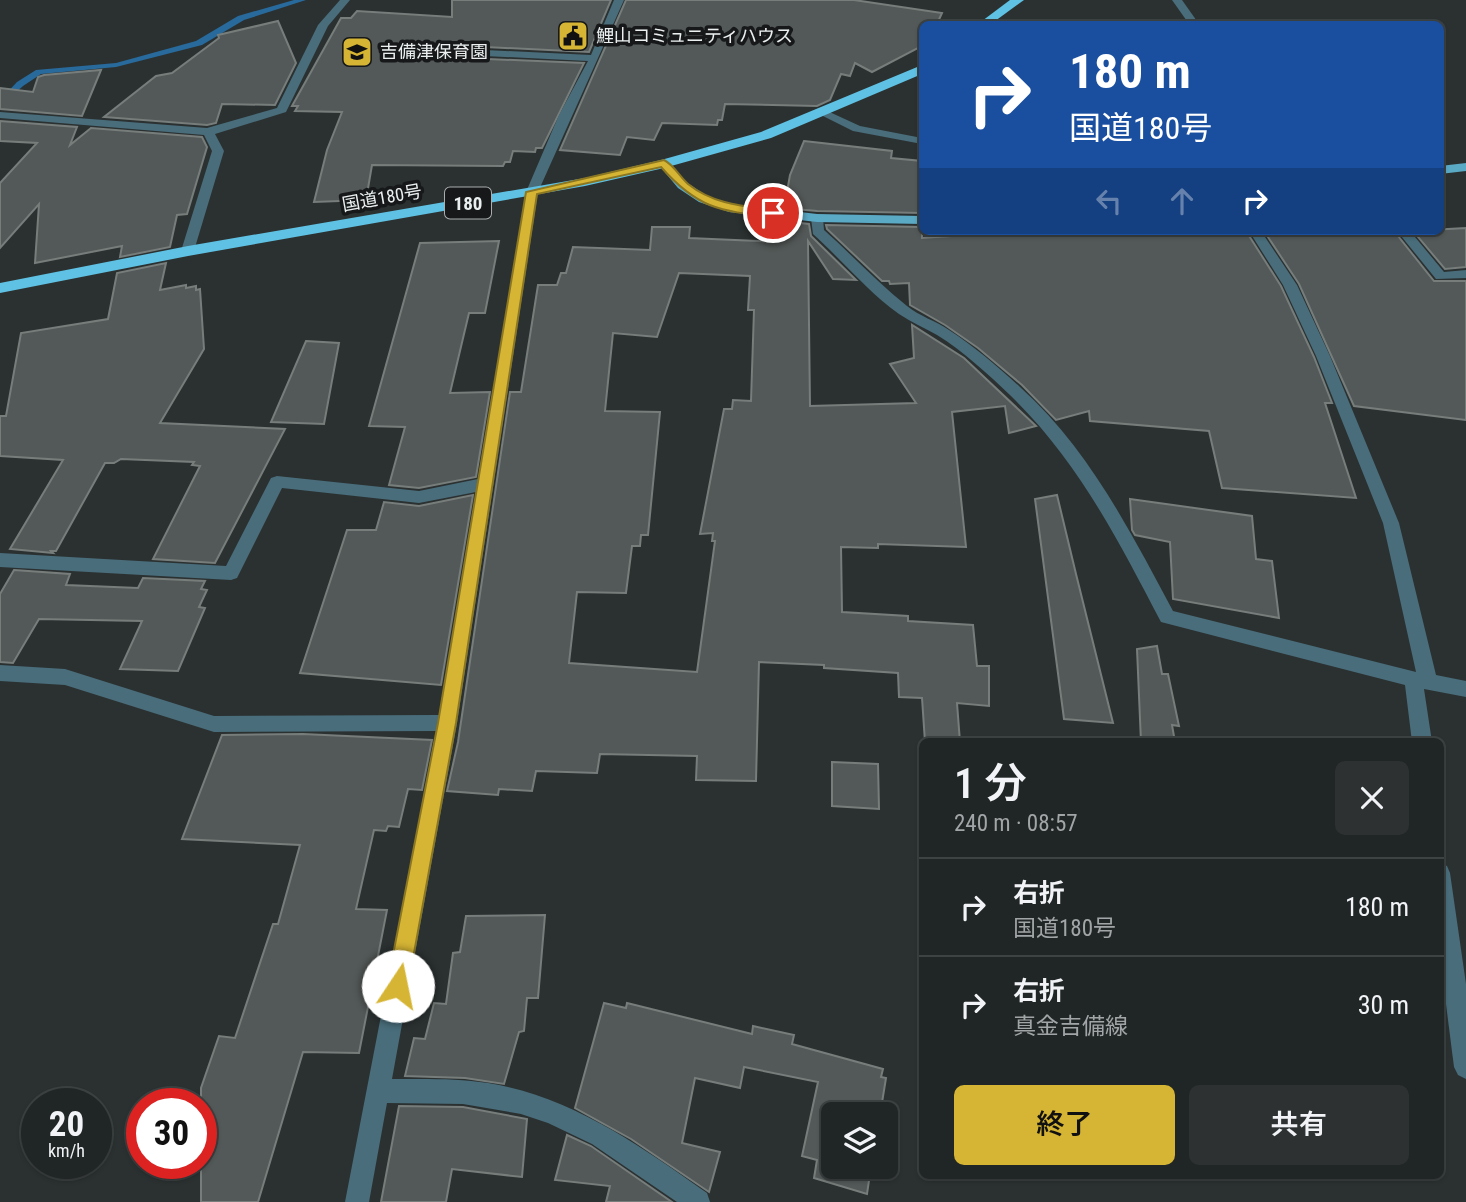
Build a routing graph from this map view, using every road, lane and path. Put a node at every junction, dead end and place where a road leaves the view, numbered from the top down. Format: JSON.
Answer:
{"nodes":[{"id":1,"x":345,"y":0,"type":"edge"},
{"id":2,"x":619,"y":0,"type":"edge"},
{"id":3,"x":1018,"y":0,"type":"edge"},
{"id":4,"x":1177,"y":0,"type":"edge"},
{"id":5,"x":991,"y":21,"type":"edge"},
{"id":6,"x":1193,"y":21,"type":"edge"},
{"id":7,"x":466,"y":52,"type":"dead end"},
{"id":8,"x":595,"y":58,"type":"junction"},
{"id":9,"x":919,"y":70,"type":"edge"},
{"id":10,"x":823,"y":112,"type":"junction"},
{"id":11,"x":0,"y":115,"type":"edge"},
{"id":12,"x":208,"y":132,"type":"junction"},
{"id":13,"x":919,"y":141,"type":"edge"},
{"id":14,"x":664,"y":164,"type":"junction"},
{"id":15,"x":1466,"y":167,"type":"edge"},
{"id":16,"x":1444,"y":170,"type":"edge"},
{"id":17,"x":532,"y":192,"type":"junction"},
{"id":18,"x":817,"y":218,"type":"junction"},
{"id":19,"x":919,"y":220,"type":"edge"},
{"id":20,"x":1258,"y":235,"type":"edge"},
{"id":21,"x":1406,"y":235,"type":"edge"},
{"id":22,"x":188,"y":251,"type":"junction"},
{"id":23,"x":1466,"y":274,"type":"edge"},
{"id":24,"x":0,"y":288,"type":"edge"},
{"id":25,"x":485,"y":484,"type":"junction"},
{"id":26,"x":0,"y":560,"type":"edge"},
{"id":27,"x":0,"y":673,"type":"edge"},
{"id":28,"x":1421,"y":680,"type":"junction"},
{"id":29,"x":1466,"y":689,"type":"edge"},
{"id":30,"x":447,"y":723,"type":"junction"},
{"id":31,"x":1422,"y":738,"type":"edge"},
{"id":32,"x":1444,"y":903,"type":"edge"},
{"id":33,"x":1466,"y":1067,"type":"edge"},
{"id":34,"x":378,"y":1091,"type":"junction"},
{"id":35,"x":357,"y":1202,"type":"edge"},
{"id":36,"x":698,"y":1202,"type":"edge"}],
"edges":[{"from":1,"to":12,"type":"street"},
{"from":2,"to":8,"type":"street"},
{"from":3,"to":5,"type":"highway"},
{"from":4,"to":6,"type":"street"},
{"from":7,"to":8,"type":"street"},
{"from":8,"to":17,"type":"street"},
{"from":9,"to":10,"type":"highway","name":"国道180号","number":"180"},
{"from":10,"to":13,"type":"street"},
{"from":10,"to":14,"type":"highway","name":"国道180号","number":"180"},
{"from":11,"to":12,"type":"street"},
{"from":12,"to":22,"type":"street"},
{"from":14,"to":17,"type":"highway","name":"国道180号","number":"180"},
{"from":14,"to":18,"type":"main road"},
{"from":15,"to":16,"type":"main road"},
{"from":17,"to":22,"type":"highway","name":"国道180号","number":"180"},
{"from":17,"to":25,"type":"street"},
{"from":18,"to":19,"type":"main road"},
{"from":18,"to":28,"type":"street"},
{"from":20,"to":28,"type":"street"},
{"from":21,"to":23,"type":"street"},
{"from":22,"to":24,"type":"highway","name":"国道180号","number":"180"},
{"from":25,"to":26,"type":"street"},
{"from":25,"to":30,"type":"street"},
{"from":27,"to":30,"type":"street"},
{"from":28,"to":29,"type":"street"},
{"from":28,"to":31,"type":"street"},
{"from":30,"to":34,"type":"street"},
{"from":32,"to":33,"type":"street"},
{"from":34,"to":35,"type":"street"},
{"from":34,"to":36,"type":"street"}]}
